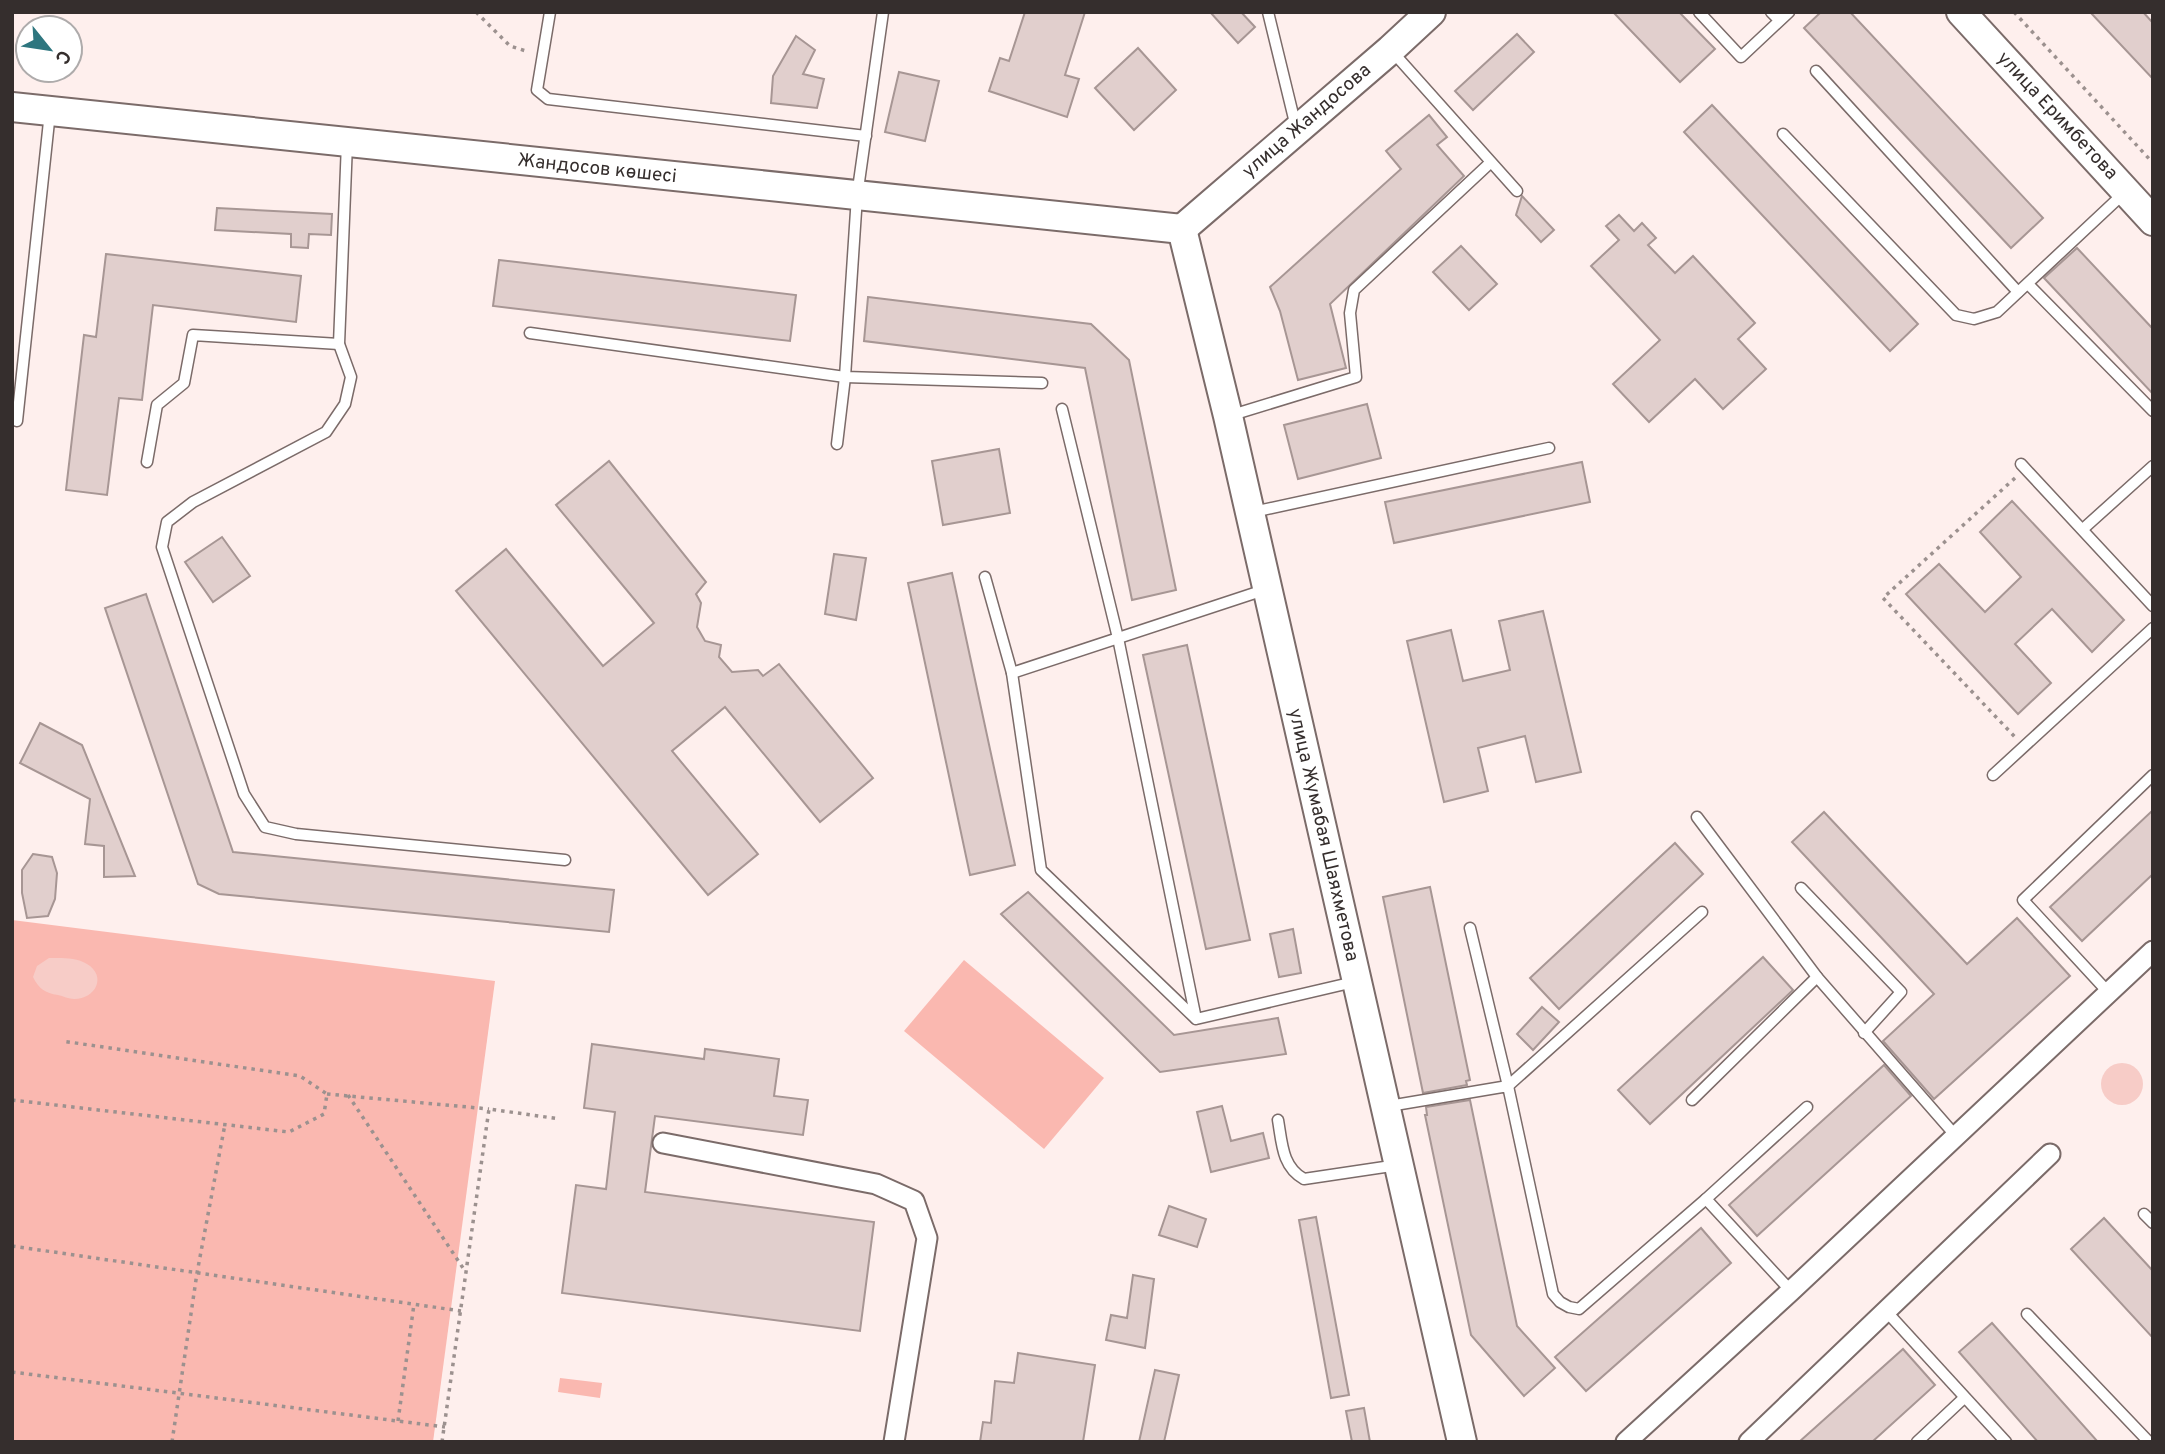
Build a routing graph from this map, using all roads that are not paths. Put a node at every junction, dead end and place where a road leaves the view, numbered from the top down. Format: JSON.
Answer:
{"nodes":[{"id":1,"x":550,"y":12,"type":"edge"},
{"id":2,"x":883,"y":12,"type":"edge"},
{"id":3,"x":1268,"y":12,"type":"edge"},
{"id":4,"x":1431,"y":12,"type":"edge"},
{"id":5,"x":1699,"y":12,"type":"edge"},
{"id":6,"x":1789,"y":12,"type":"edge"},
{"id":7,"x":1961,"y":12,"type":"edge"},
{"id":8,"x":1775,"y":16,"type":"edge"},
{"id":9,"x":1390,"y":50,"type":"junction"},
{"id":10,"x":1816,"y":71,"type":"dead end"},
{"id":11,"x":12,"y":107,"type":"edge"},
{"id":12,"x":50,"y":111,"type":"junction"},
{"id":13,"x":1297,"y":131,"type":"junction"},
{"id":14,"x":1783,"y":134,"type":"dead end"},
{"id":15,"x":866,"y":136,"type":"junction"},
{"id":16,"x":347,"y":142,"type":"junction"},
{"id":17,"x":1490,"y":163,"type":"junction"},
{"id":18,"x":1517,"y":191,"type":"dead end"},
{"id":19,"x":2126,"y":191,"type":"junction"},
{"id":20,"x":857,"y":196,"type":"junction"},
{"id":21,"x":2153,"y":221,"type":"edge"},
{"id":22,"x":1182,"y":229,"type":"junction"},
{"id":23,"x":2028,"y":284,"type":"junction"},
{"id":24,"x":2018,"y":292,"type":"junction"},
{"id":25,"x":530,"y":333,"type":"dead end"},
{"id":26,"x":339,"y":344,"type":"junction"},
{"id":27,"x":845,"y":377,"type":"junction"},
{"id":28,"x":1042,"y":383,"type":"dead end"},
{"id":29,"x":1062,"y":409,"type":"dead end"},
{"id":30,"x":2153,"y":411,"type":"edge"},
{"id":31,"x":1228,"y":416,"type":"junction"},
{"id":32,"x":17,"y":421,"type":"dead end"},
{"id":33,"x":836,"y":444,"type":"dead end"},
{"id":34,"x":1549,"y":448,"type":"dead end"},
{"id":35,"x":146,"y":462,"type":"dead end"},
{"id":36,"x":2153,"y":466,"type":"edge"},
{"id":37,"x":2023,"y":467,"type":"road end"},
{"id":38,"x":1249,"y":513,"type":"junction"},
{"id":39,"x":2084,"y":529,"type":"junction"},
{"id":40,"x":985,"y":577,"type":"dead end"},
{"id":41,"x":1267,"y":589,"type":"junction"},
{"id":42,"x":2153,"y":606,"type":"edge"},
{"id":43,"x":2153,"y":628,"type":"edge"},
{"id":44,"x":1118,"y":638,"type":"junction"},
{"id":45,"x":1012,"y":673,"type":"junction"},
{"id":46,"x":1993,"y":775,"type":"dead end"},
{"id":47,"x":2153,"y":775,"type":"edge"},
{"id":48,"x":1697,"y":817,"type":"dead end"},
{"id":49,"x":565,"y":860,"type":"dead end"},
{"id":50,"x":1801,"y":888,"type":"dead end"},
{"id":51,"x":1702,"y":912,"type":"dead end"},
{"id":52,"x":1471,"y":928,"type":"dead end"},
{"id":53,"x":2153,"y":951,"type":"edge"},
{"id":54,"x":1817,"y":977,"type":"junction"},
{"id":55,"x":1356,"y":981,"type":"junction"},
{"id":56,"x":2108,"y":992,"type":"junction"},
{"id":57,"x":1196,"y":1018,"type":"junction"},
{"id":58,"x":1864,"y":1033,"type":"junction"},
{"id":59,"x":1508,"y":1086,"type":"junction"},
{"id":60,"x":1692,"y":1100,"type":"dead end"},
{"id":61,"x":1385,"y":1107,"type":"junction"},
{"id":62,"x":1807,"y":1107,"type":"dead end"},
{"id":63,"x":1278,"y":1120,"type":"dead end"},
{"id":64,"x":1955,"y":1135,"type":"junction"},
{"id":65,"x":663,"y":1143,"type":"dead end"},
{"id":66,"x":2050,"y":1154,"type":"dead end"},
{"id":67,"x":1398,"y":1165,"type":"junction"},
{"id":68,"x":1706,"y":1199,"type":"junction"},
{"id":69,"x":2144,"y":1214,"type":"dead end"},
{"id":70,"x":2153,"y":1223,"type":"edge"},
{"id":71,"x":1791,"y":1291,"type":"junction"},
{"id":72,"x":1885,"y":1310,"type":"junction"},
{"id":73,"x":2027,"y":1314,"type":"dead end"},
{"id":74,"x":1964,"y":1398,"type":"junction"},
{"id":75,"x":894,"y":1442,"type":"edge"},
{"id":76,"x":1462,"y":1442,"type":"edge"},
{"id":77,"x":1626,"y":1442,"type":"edge"},
{"id":78,"x":1749,"y":1442,"type":"edge"},
{"id":79,"x":1917,"y":1442,"type":"edge"},
{"id":80,"x":2006,"y":1442,"type":"edge"},
{"id":81,"x":2149,"y":1442,"type":"edge"}],
"edges":[{"from":1,"to":15,"type":"lane"},
{"from":2,"to":15,"type":"lane"},
{"from":3,"to":13,"type":"lane"},
{"from":4,"to":9,"type":"street","name":"улица Жандосова"},
{"from":5,"to":8,"type":"lane"},
{"from":6,"to":8,"type":"lane"},
{"from":7,"to":19,"type":"street","name":"улица Еримбетова"},
{"from":9,"to":13,"type":"street","name":"улица Жандосова"},
{"from":9,"to":17,"type":"lane"},
{"from":10,"to":24,"type":"lane"},
{"from":11,"to":12,"type":"street","name":"Жандосов көшесі"},
{"from":12,"to":16,"type":"street","name":"Жандосов көшесі"},
{"from":12,"to":32,"type":"lane"},
{"from":13,"to":22,"type":"street","name":"улица Жандосова"},
{"from":14,"to":24,"type":"lane"},
{"from":15,"to":20,"type":"lane"},
{"from":16,"to":20,"type":"street","name":"Жандосов көшесі"},
{"from":16,"to":26,"type":"lane"},
{"from":17,"to":18,"type":"lane"},
{"from":17,"to":31,"type":"lane"},
{"from":19,"to":21,"type":"street","name":"улица Еримбетова"},
{"from":19,"to":23,"type":"lane"},
{"from":20,"to":22,"type":"street","name":"Жандосов көшесі"},
{"from":20,"to":27,"type":"lane"},
{"from":22,"to":31,"type":"street","name":"улица Жумабая Шаяхметова"},
{"from":23,"to":24,"type":"lane"},
{"from":23,"to":30,"type":"lane"},
{"from":25,"to":27,"type":"lane"},
{"from":26,"to":35,"type":"lane"},
{"from":26,"to":49,"type":"lane"},
{"from":27,"to":28,"type":"lane"},
{"from":27,"to":33,"type":"lane"},
{"from":29,"to":44,"type":"lane"},
{"from":31,"to":38,"type":"street","name":"улица Жумабая Шаяхметова"},
{"from":34,"to":38,"type":"lane"},
{"from":36,"to":39,"type":"lane"},
{"from":37,"to":39,"type":"lane"},
{"from":38,"to":41,"type":"street","name":"улица Жумабая Шаяхметова"},
{"from":39,"to":42,"type":"lane"},
{"from":40,"to":45,"type":"lane"},
{"from":41,"to":44,"type":"lane"},
{"from":41,"to":55,"type":"street","name":"улица Жумабая Шаяхметова"},
{"from":43,"to":46,"type":"lane"},
{"from":44,"to":45,"type":"lane"},
{"from":44,"to":57,"type":"lane"},
{"from":45,"to":57,"type":"lane"},
{"from":47,"to":56,"type":"lane"},
{"from":48,"to":54,"type":"lane"},
{"from":50,"to":58,"type":"lane"},
{"from":51,"to":59,"type":"lane"},
{"from":52,"to":59,"type":"lane"},
{"from":53,"to":56,"type":"street"},
{"from":54,"to":58,"type":"lane"},
{"from":54,"to":60,"type":"lane"},
{"from":55,"to":57,"type":"lane"},
{"from":55,"to":61,"type":"street","name":"улица Жумабая Шаяхметова"},
{"from":56,"to":64,"type":"street"},
{"from":58,"to":64,"type":"lane"},
{"from":59,"to":61,"type":"lane"},
{"from":59,"to":68,"type":"lane"},
{"from":61,"to":67,"type":"street","name":"улица Жумабая Шаяхметова"},
{"from":62,"to":68,"type":"lane"},
{"from":63,"to":67,"type":"lane"},
{"from":64,"to":71,"type":"street"},
{"from":65,"to":75,"type":"street"},
{"from":66,"to":72,"type":"street"},
{"from":67,"to":76,"type":"street","name":"улица Жумабая Шаяхметова"},
{"from":68,"to":71,"type":"lane"},
{"from":69,"to":70,"type":"lane"},
{"from":71,"to":77,"type":"street"},
{"from":72,"to":74,"type":"lane"},
{"from":72,"to":78,"type":"street"},
{"from":73,"to":81,"type":"lane"},
{"from":74,"to":79,"type":"lane"},
{"from":74,"to":80,"type":"lane"}]}
